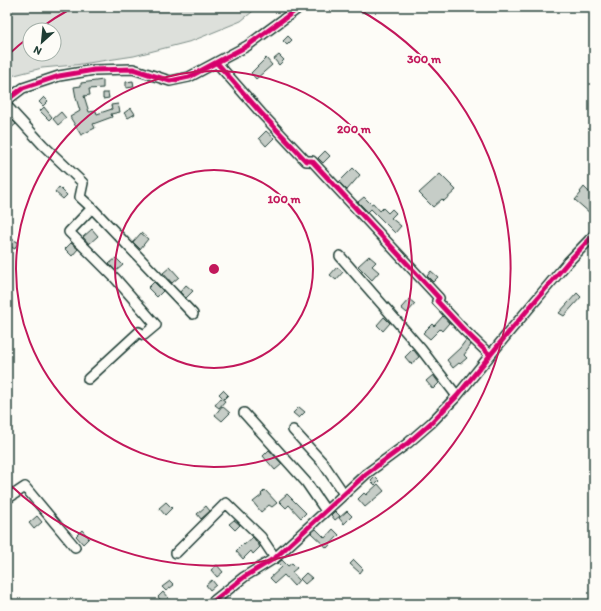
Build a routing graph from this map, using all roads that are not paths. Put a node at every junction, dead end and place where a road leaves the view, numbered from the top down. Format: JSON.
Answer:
{"nodes":[{"id":1,"x":300,"y":7,"type":"edge"},
{"id":2,"x":217,"y":63,"type":"junction"},
{"id":3,"x":7,"y":100,"type":"edge"},
{"id":4,"x":7,"y":106,"type":"edge"},
{"id":5,"x":92,"y":208,"type":"junction"},
{"id":6,"x":594,"y":235,"type":"edge"},
{"id":7,"x":340,"y":256,"type":"dead end"},
{"id":8,"x":193,"y":314,"type":"dead end"},
{"id":9,"x":490,"y":355,"type":"junction"},
{"id":10,"x":88,"y":379,"type":"dead end"},
{"id":11,"x":456,"y":396,"type":"junction"},
{"id":12,"x":244,"y":413,"type":"dead end"},
{"id":13,"x":293,"y":430,"type":"dead end"},
{"id":14,"x":344,"y":494,"type":"junction"},
{"id":15,"x":7,"y":499,"type":"edge"},
{"id":16,"x":326,"y":512,"type":"junction"},
{"id":17,"x":74,"y":547,"type":"dead end"},
{"id":18,"x":176,"y":553,"type":"dead end"},
{"id":19,"x":275,"y":558,"type":"junction"},
{"id":20,"x":210,"y":604,"type":"edge"}],
"edges":[{"from":1,"to":2,"type":"street"},
{"from":2,"to":3,"type":"street"},
{"from":2,"to":9,"type":"street"},
{"from":4,"to":5,"type":"street"},
{"from":5,"to":8,"type":"street"},
{"from":5,"to":10,"type":"street"},
{"from":6,"to":9,"type":"street"},
{"from":7,"to":11,"type":"street"},
{"from":9,"to":11,"type":"street"},
{"from":11,"to":14,"type":"street"},
{"from":12,"to":16,"type":"street"},
{"from":13,"to":14,"type":"street"},
{"from":14,"to":16,"type":"street"},
{"from":15,"to":17,"type":"street"},
{"from":16,"to":19,"type":"street"},
{"from":18,"to":19,"type":"street"},
{"from":19,"to":20,"type":"street"}]}
